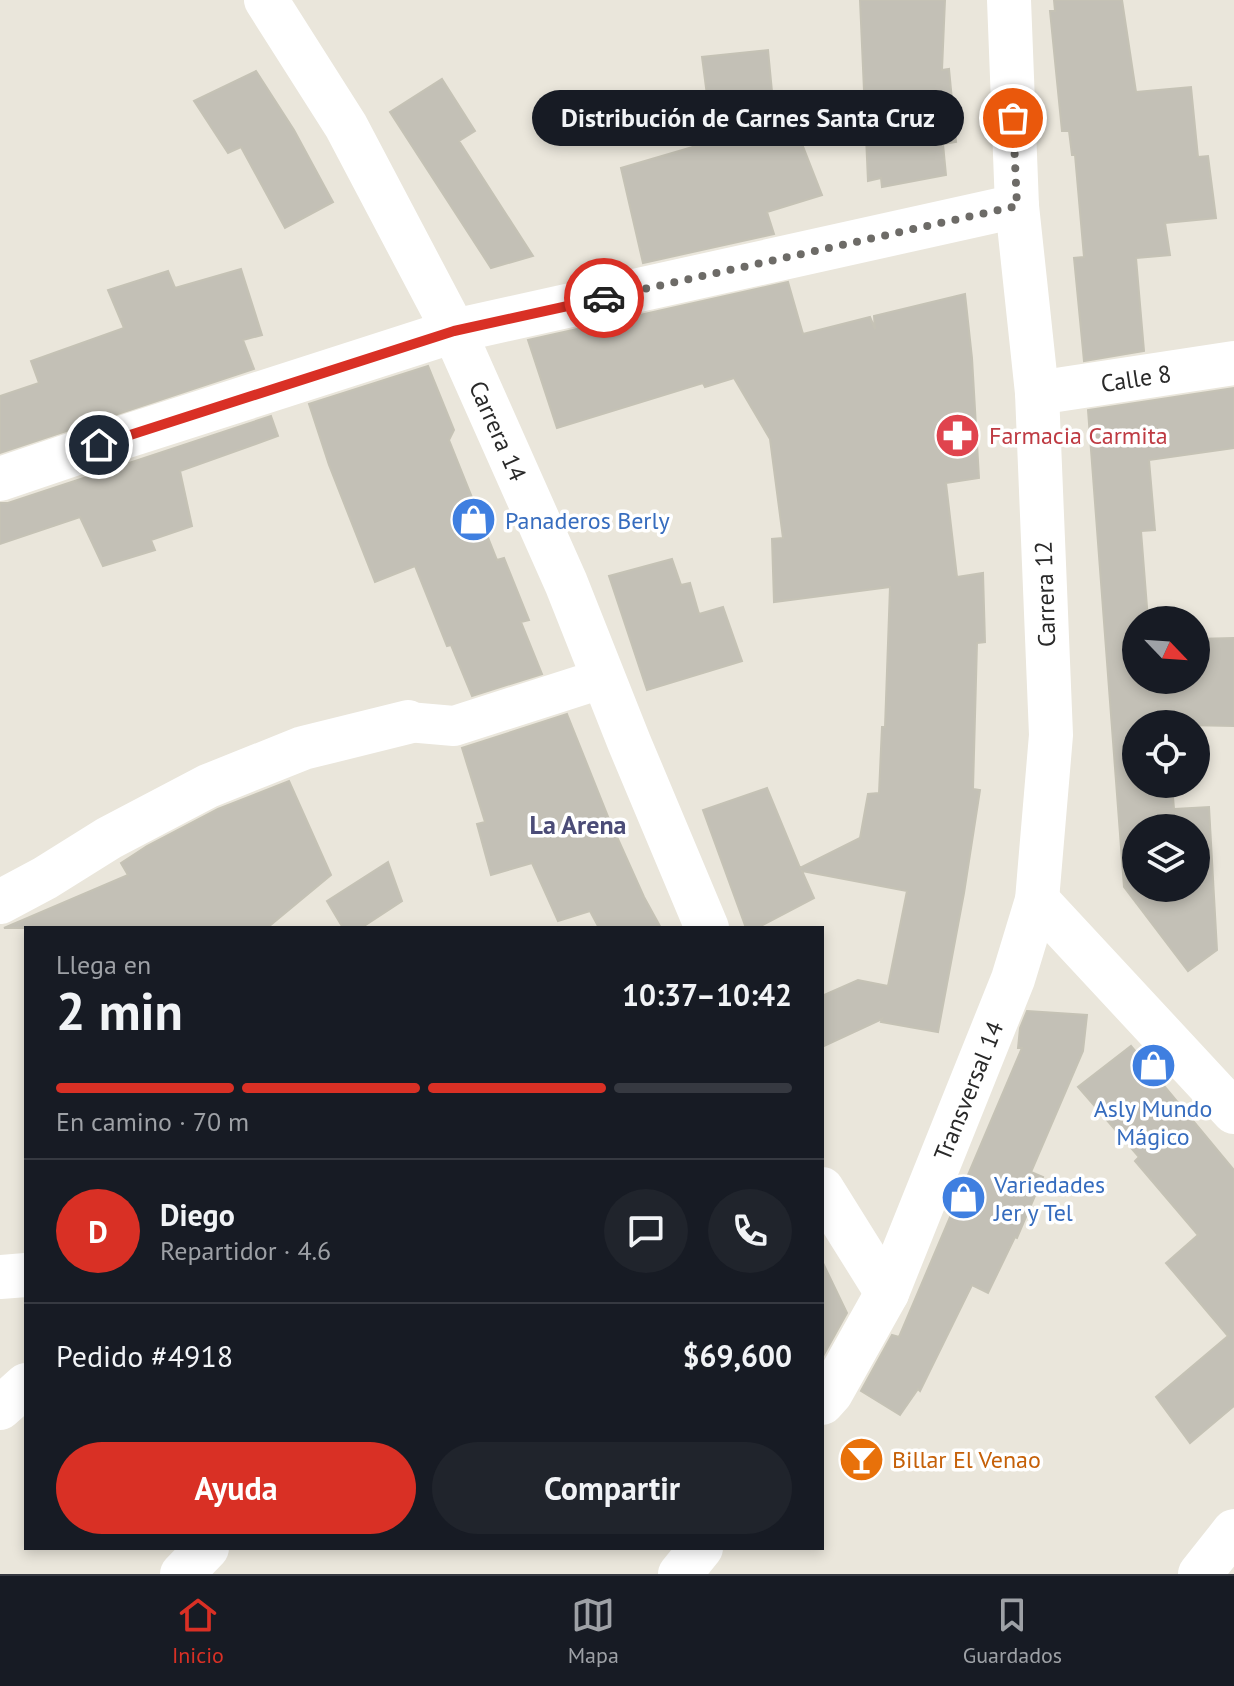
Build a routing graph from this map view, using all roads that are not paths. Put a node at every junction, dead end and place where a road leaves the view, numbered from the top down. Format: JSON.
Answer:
{"nodes":[{"id":1,"x":266,"y":0,"type":"edge"},
{"id":2,"x":1009,"y":0,"type":"edge"},
{"id":3,"x":1017,"y":206,"type":"junction"},
{"id":4,"x":454,"y":331,"type":"junction"},
{"id":5,"x":1234,"y":363,"type":"edge"},
{"id":6,"x":1037,"y":393,"type":"junction"},
{"id":7,"x":0,"y":479,"type":"edge"},
{"id":8,"x":604,"y":678,"type":"junction"},
{"id":9,"x":408,"y":722,"type":"joint"},
{"id":10,"x":1037,"y":900,"type":"junction"},
{"id":11,"x":0,"y":902,"type":"edge"},
{"id":12,"x":706,"y":926,"type":"edge"},
{"id":13,"x":1234,"y":1112,"type":"edge"},
{"id":14,"x":824,"y":1192,"type":"edge"},
{"id":15,"x":24,"y":1275,"type":"edge"},
{"id":16,"x":0,"y":1277,"type":"edge"},
{"id":17,"x":887,"y":1293,"type":"junction"},
{"id":18,"x":24,"y":1387,"type":"edge"},
{"id":19,"x":824,"y":1401,"type":"edge"},
{"id":20,"x":0,"y":1408,"type":"edge"},
{"id":21,"x":1234,"y":1531,"type":"edge"},
{"id":22,"x":205,"y":1550,"type":"edge"},
{"id":23,"x":699,"y":1550,"type":"edge"},
{"id":24,"x":182,"y":1574,"type":"edge"},
{"id":25,"x":680,"y":1574,"type":"edge"},
{"id":26,"x":1200,"y":1574,"type":"edge"}],
"edges":[{"from":1,"to":4,"type":"street","name":"Carrera 14"},
{"from":2,"to":3,"type":"street","name":"Carrera 12"},
{"from":3,"to":4,"type":"street"},
{"from":3,"to":6,"type":"street","name":"Carrera 12"},
{"from":4,"to":7,"type":"street"},
{"from":4,"to":8,"type":"street","name":"Carrera 14"},
{"from":5,"to":6,"type":"street","name":"Calle 8"},
{"from":6,"to":10,"type":"street","name":"Carrera 12"},
{"from":8,"to":9,"type":"street"},
{"from":8,"to":12,"type":"street","name":"Carrera 14"},
{"from":9,"to":11,"type":"street"},
{"from":10,"to":13,"type":"street"},
{"from":10,"to":17,"type":"street","name":"Transversal 14"},
{"from":14,"to":17,"type":"street"},
{"from":15,"to":16,"type":"street"},
{"from":17,"to":19,"type":"street","name":"Transversal 14"},
{"from":18,"to":20,"type":"street"},
{"from":21,"to":26,"type":"street"},
{"from":22,"to":24,"type":"street"},
{"from":23,"to":25,"type":"street"}]}
